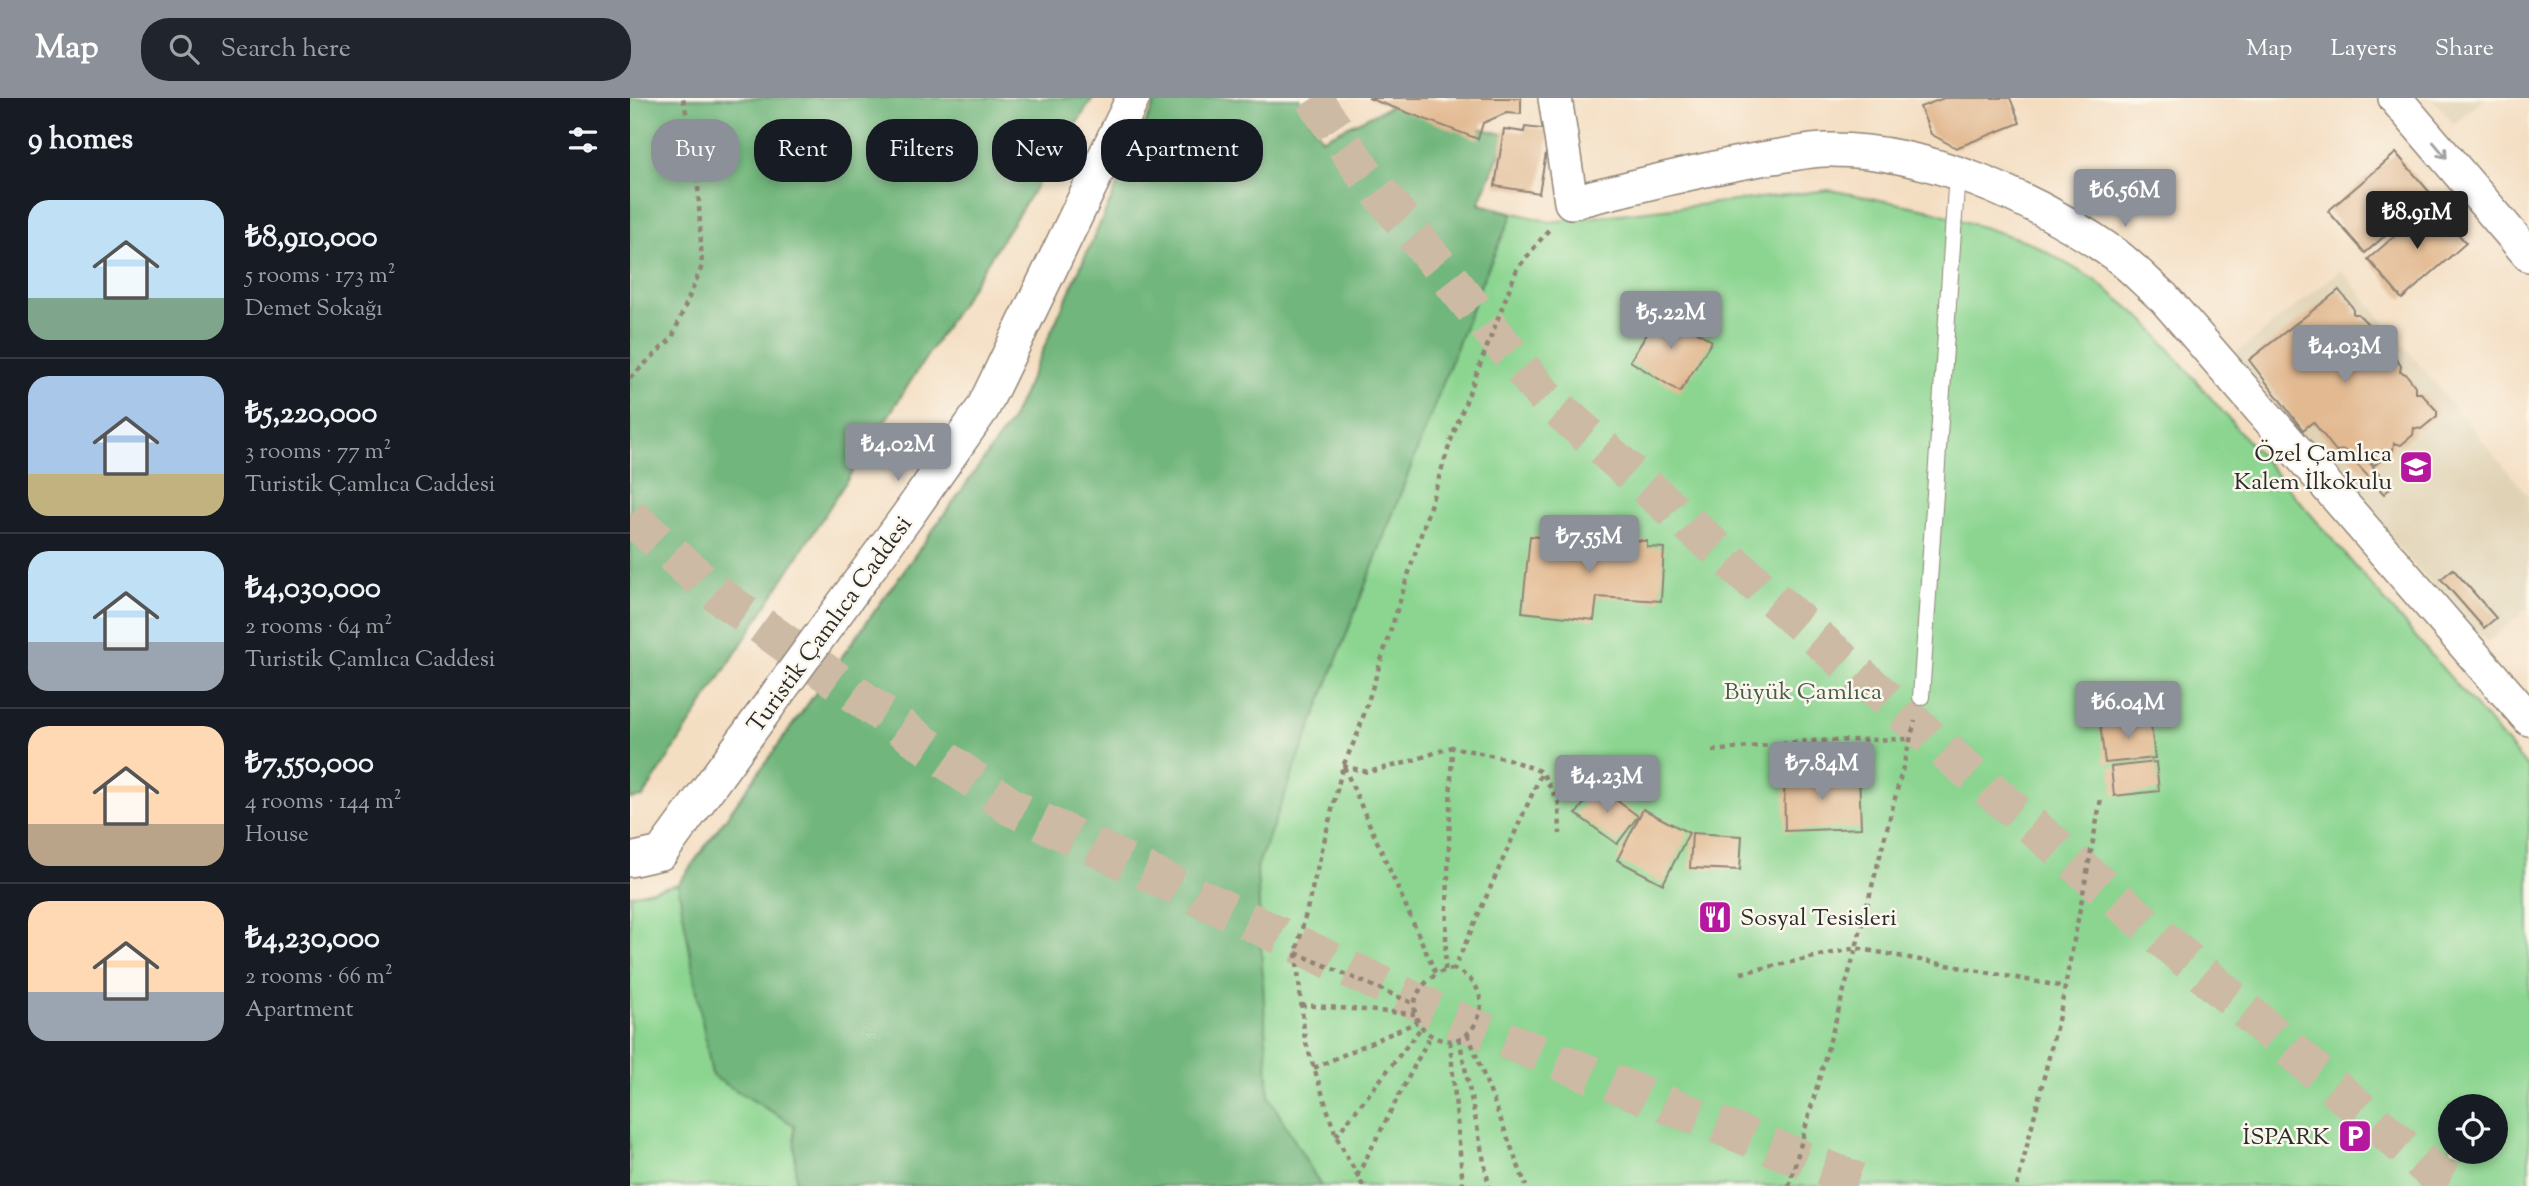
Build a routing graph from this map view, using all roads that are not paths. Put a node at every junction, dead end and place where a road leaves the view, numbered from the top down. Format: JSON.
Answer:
{"nodes":[{"id":1,"x":1133,"y":98,"type":"edge"},
{"id":2,"x":1555,"y":98,"type":"edge"},
{"id":3,"x":2395,"y":98,"type":"edge"},
{"id":4,"x":1957,"y":173,"type":"junction"},
{"id":5,"x":2529,"y":255,"type":"edge"},
{"id":6,"x":1921,"y":696,"type":"road end"},
{"id":7,"x":2529,"y":719,"type":"edge"},
{"id":8,"x":630,"y":860,"type":"edge"}],
"edges":[{"from":1,"to":8,"type":"street","name":"Turistik Çamlıca Caddesi"},
{"from":2,"to":4,"type":"street"},
{"from":3,"to":5,"type":"street","one_way":true},
{"from":4,"to":6,"type":"lane"},
{"from":4,"to":7,"type":"street"}]}
